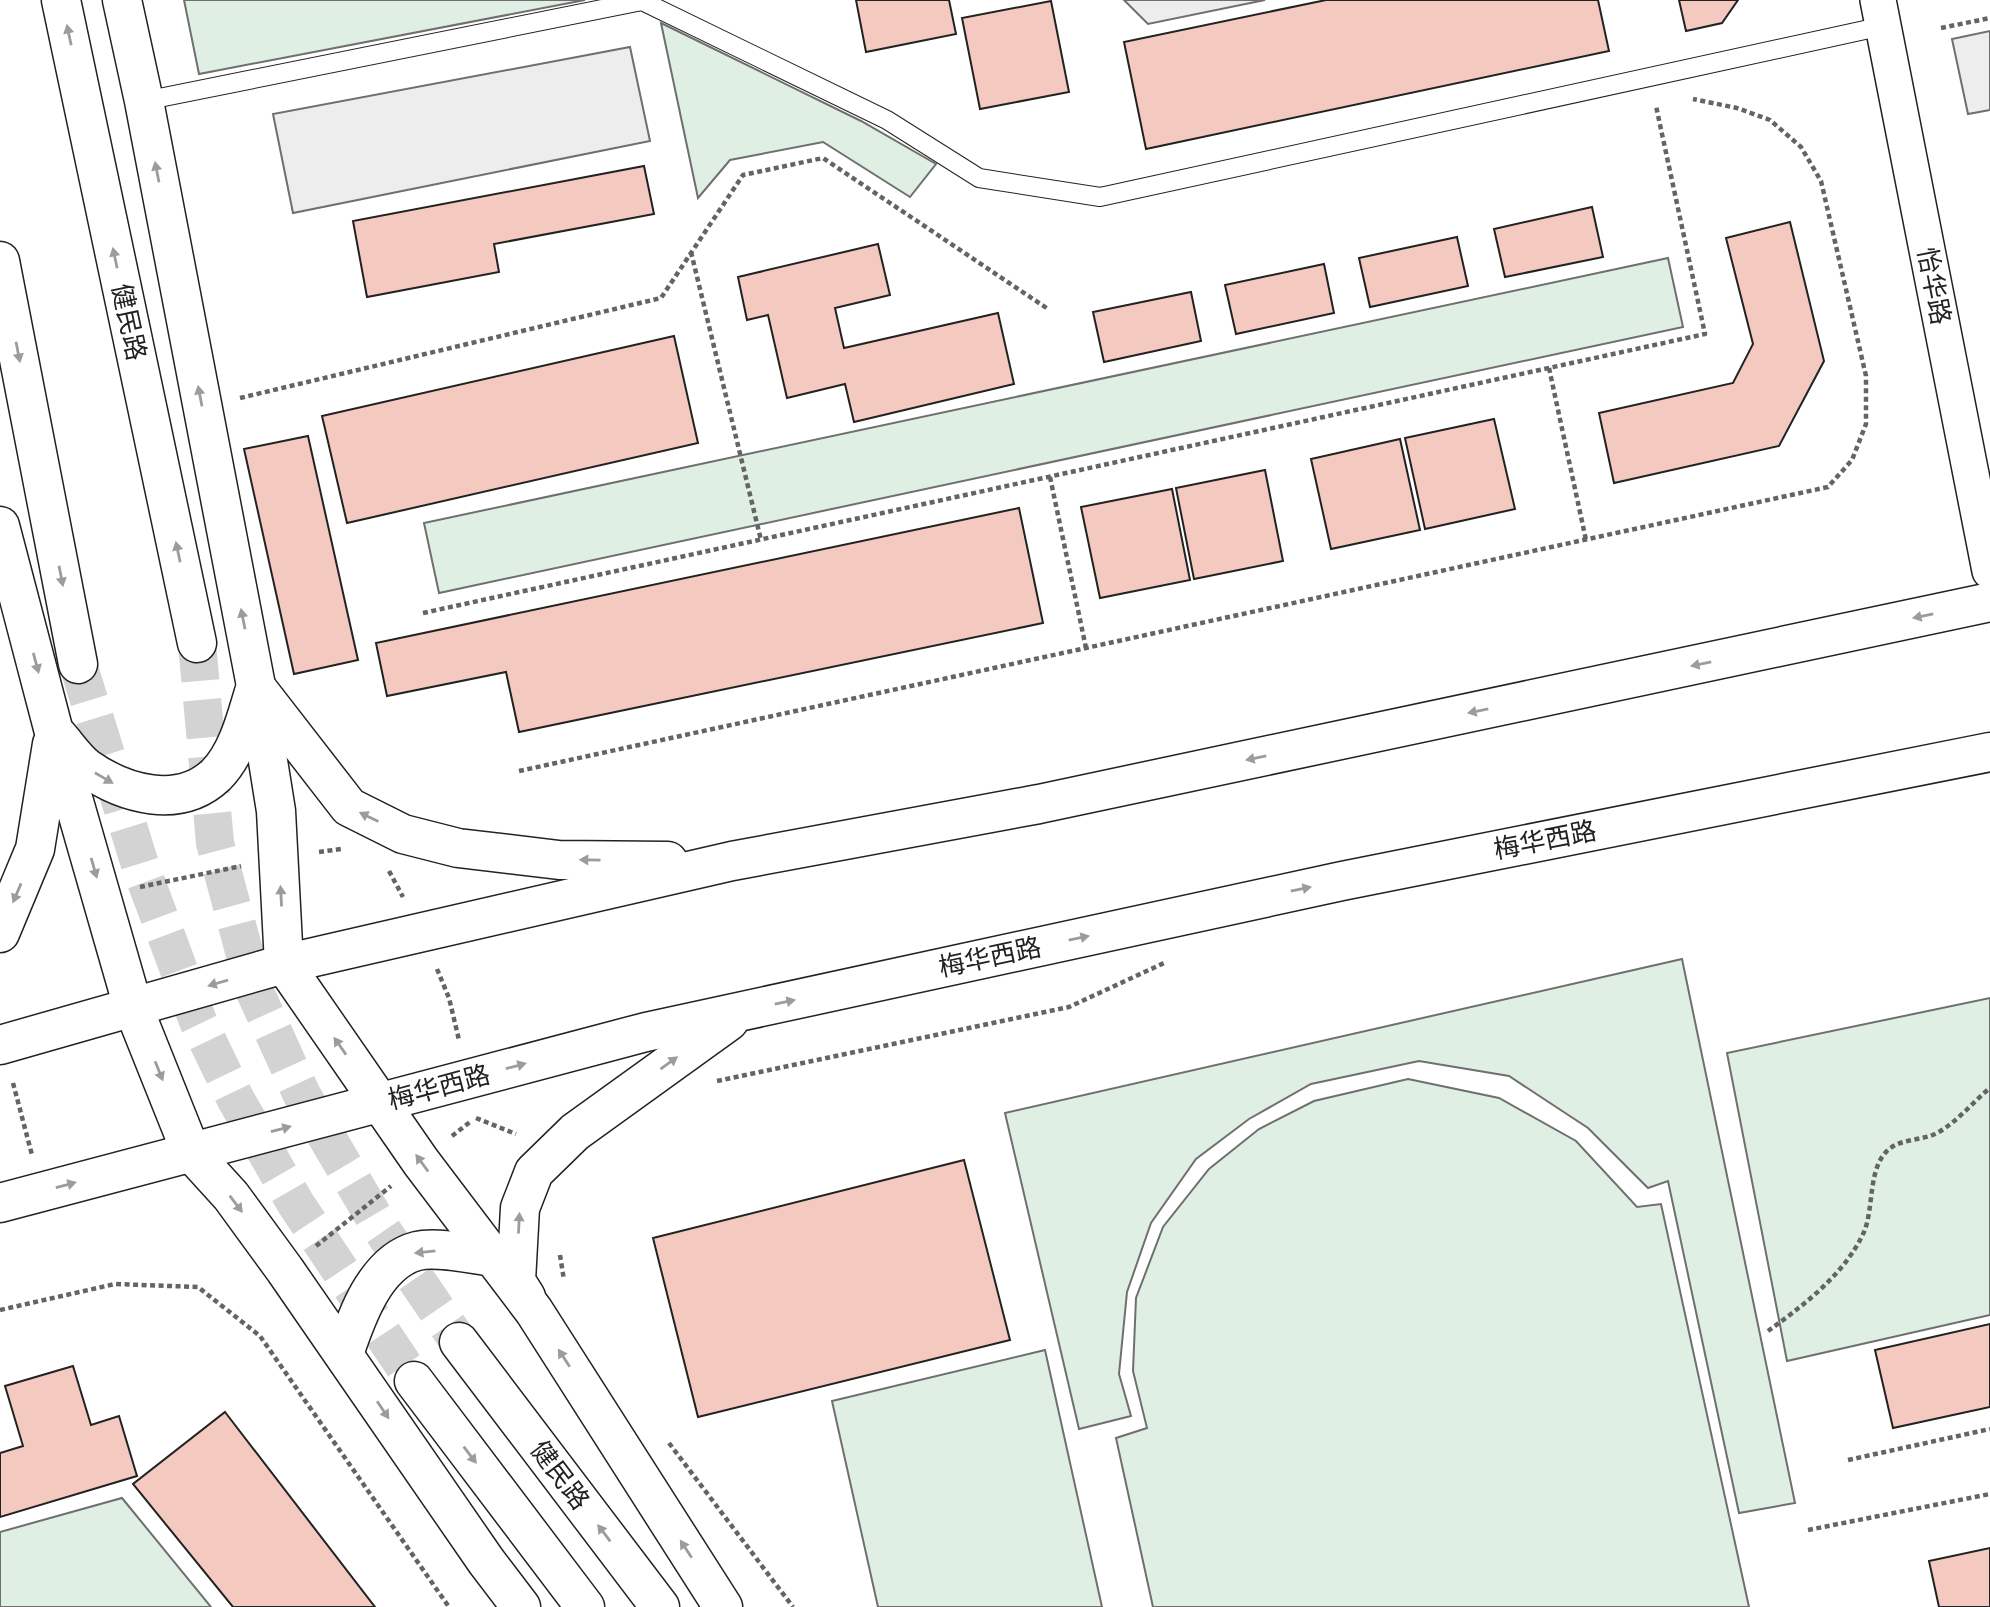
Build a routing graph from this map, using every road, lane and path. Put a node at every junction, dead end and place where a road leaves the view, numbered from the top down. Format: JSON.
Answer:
{"nodes":[{"id":1,"x":61,"y":0,"type":"edge"},
{"id":2,"x":122,"y":0,"type":"edge"},
{"id":3,"x":642,"y":0,"type":"edge"},
{"id":4,"x":1880,"y":13,"type":"edge"},
{"id":5,"x":1990,"y":18,"type":"edge"},
{"id":6,"x":1941,"y":27,"type":"dead end"},
{"id":7,"x":1621,"y":83,"type":"junction"},
{"id":8,"x":1689,"y":99,"type":"dead end"},
{"id":9,"x":144,"y":101,"type":"junction"},
{"id":10,"x":691,"y":251,"type":"junction"},
{"id":11,"x":0,"y":261,"type":"edge"},
{"id":12,"x":1048,"y":309,"type":"dead end"},
{"id":13,"x":1549,"y":368,"type":"junction"},
{"id":14,"x":202,"y":407,"type":"junction"},
{"id":15,"x":1050,"y":477,"type":"junction"},
{"id":16,"x":0,"y":526,"type":"edge"},
{"id":17,"x":761,"y":540,"type":"junction"},
{"id":18,"x":1586,"y":540,"type":"junction"},
{"id":19,"x":1990,"y":571,"type":"edge"},
{"id":20,"x":1990,"y":602,"type":"edge"},
{"id":21,"x":423,"y":613,"type":"dead end"},
{"id":22,"x":197,"y":643,"type":"tunnel mouth"},
{"id":23,"x":1086,"y":648,"type":"junction"},
{"id":24,"x":78,"y":664,"type":"tunnel mouth"},
{"id":25,"x":256,"y":686,"type":"junction"},
{"id":26,"x":54,"y":732,"type":"junction"},
{"id":27,"x":1990,"y":752,"type":"edge"},
{"id":28,"x":519,"y":771,"type":"dead end"},
{"id":29,"x":732,"y":862,"type":"junction"},
{"id":30,"x":0,"y":933,"type":"edge"},
{"id":31,"x":1175,"y":958,"type":"dead end"},
{"id":32,"x":284,"y":964,"type":"junction"},
{"id":33,"x":133,"y":1007,"type":"junction"},
{"id":34,"x":742,"y":1011,"type":"junction"},
{"id":35,"x":1,"y":1044,"type":"edge"},
{"id":36,"x":707,"y":1083,"type":"dead end"},
{"id":37,"x":1990,"y":1088,"type":"edge"},
{"id":38,"x":379,"y":1103,"type":"junction"},
{"id":39,"x":191,"y":1152,"type":"junction"},
{"id":40,"x":42,"y":1192,"type":"junction"},
{"id":41,"x":0,"y":1203,"type":"edge"},
{"id":42,"x":559,"y":1252,"type":"dead end"},
{"id":43,"x":492,"y":1256,"type":"junction"},
{"id":44,"x":565,"y":1286,"type":"dead end"},
{"id":45,"x":0,"y":1310,"type":"edge"},
{"id":46,"x":534,"y":1311,"type":"junction"},
{"id":47,"x":1768,"y":1331,"type":"dead end"},
{"id":48,"x":459,"y":1342,"type":"tunnel mouth"},
{"id":49,"x":344,"y":1354,"type":"junction"},
{"id":50,"x":414,"y":1381,"type":"tunnel mouth"},
{"id":51,"x":1990,"y":1429,"type":"edge"},
{"id":52,"x":661,"y":1432,"type":"dead end"},
{"id":53,"x":1849,"y":1460,"type":"dead end"},
{"id":54,"x":1990,"y":1494,"type":"edge"},
{"id":55,"x":1808,"y":1530,"type":"dead end"},
{"id":56,"x":449,"y":1607,"type":"edge"},
{"id":57,"x":521,"y":1607,"type":"edge"},
{"id":58,"x":585,"y":1607,"type":"edge"},
{"id":59,"x":660,"y":1607,"type":"edge"},
{"id":60,"x":723,"y":1607,"type":"edge"},
{"id":61,"x":793,"y":1607,"type":"edge"}],
"edges":[{"from":22,"to":1,"type":"main road","name":"健民路","one_way":true},
{"from":2,"to":9,"type":"main road"},
{"from":3,"to":7,"type":"lane"},
{"from":3,"to":9,"type":"lane"},
{"from":4,"to":7,"type":"lane"},
{"from":4,"to":19,"type":"street","name":"怡华路"},
{"from":5,"to":6,"type":"path"},
{"from":7,"to":13,"type":"path"},
{"from":8,"to":18,"type":"path"},
{"from":14,"to":9,"type":"main road","one_way":true},
{"from":10,"to":12,"type":"path"},
{"from":10,"to":14,"type":"path"},
{"from":10,"to":17,"type":"path"},
{"from":11,"to":24,"type":"main road","one_way":true},
{"from":13,"to":15,"type":"path"},
{"from":13,"to":18,"type":"path"},
{"from":25,"to":14,"type":"main road","one_way":true},
{"from":15,"to":17,"type":"path"},
{"from":15,"to":23,"type":"path"},
{"from":16,"to":26,"type":"main road","one_way":true},
{"from":17,"to":21,"type":"path"},
{"from":18,"to":23,"type":"path"},
{"from":20,"to":29,"type":"main road","one_way":true},
{"from":23,"to":28,"type":"path"},
{"from":26,"to":25,"type":"main road","one_way":true},
{"from":29,"to":25,"type":"main road","one_way":true},
{"from":32,"to":25,"type":"main road","one_way":true},
{"from":26,"to":30,"type":"main road","one_way":true},
{"from":26,"to":33,"type":"main road","one_way":true},
{"from":34,"to":27,"type":"main road","name":"梅华西路","one_way":true},
{"from":29,"to":32,"type":"main road"},
{"from":31,"to":36,"type":"path"},
{"from":32,"to":33,"type":"main road","one_way":true},
{"from":38,"to":32,"type":"main road","one_way":true},
{"from":33,"to":35,"type":"main road"},
{"from":33,"to":39,"type":"main road","one_way":true},
{"from":38,"to":34,"type":"main road","name":"梅华西路","one_way":true},
{"from":46,"to":34,"type":"main road","one_way":true},
{"from":35,"to":40,"type":"path"},
{"from":37,"to":47,"type":"path"},
{"from":39,"to":38,"type":"main road","name":"梅华西路","one_way":true},
{"from":43,"to":38,"type":"main road","one_way":true},
{"from":40,"to":39,"type":"main road","name":"梅华西路","one_way":true},
{"from":39,"to":49,"type":"main road","one_way":true},
{"from":40,"to":41,"type":"main road","name":"梅华西路"},
{"from":42,"to":44,"type":"path"},
{"from":43,"to":46,"type":"main road"},
{"from":43,"to":49,"type":"main road","one_way":true},
{"from":45,"to":56,"type":"path"},
{"from":60,"to":46,"type":"main road","one_way":true},
{"from":59,"to":48,"type":"main road","name":"健民路","one_way":true},
{"from":49,"to":57,"type":"main road","one_way":true},
{"from":50,"to":58,"type":"main road","one_way":true},
{"from":51,"to":53,"type":"path"},
{"from":52,"to":61,"type":"path"},
{"from":54,"to":55,"type":"path"}]}
